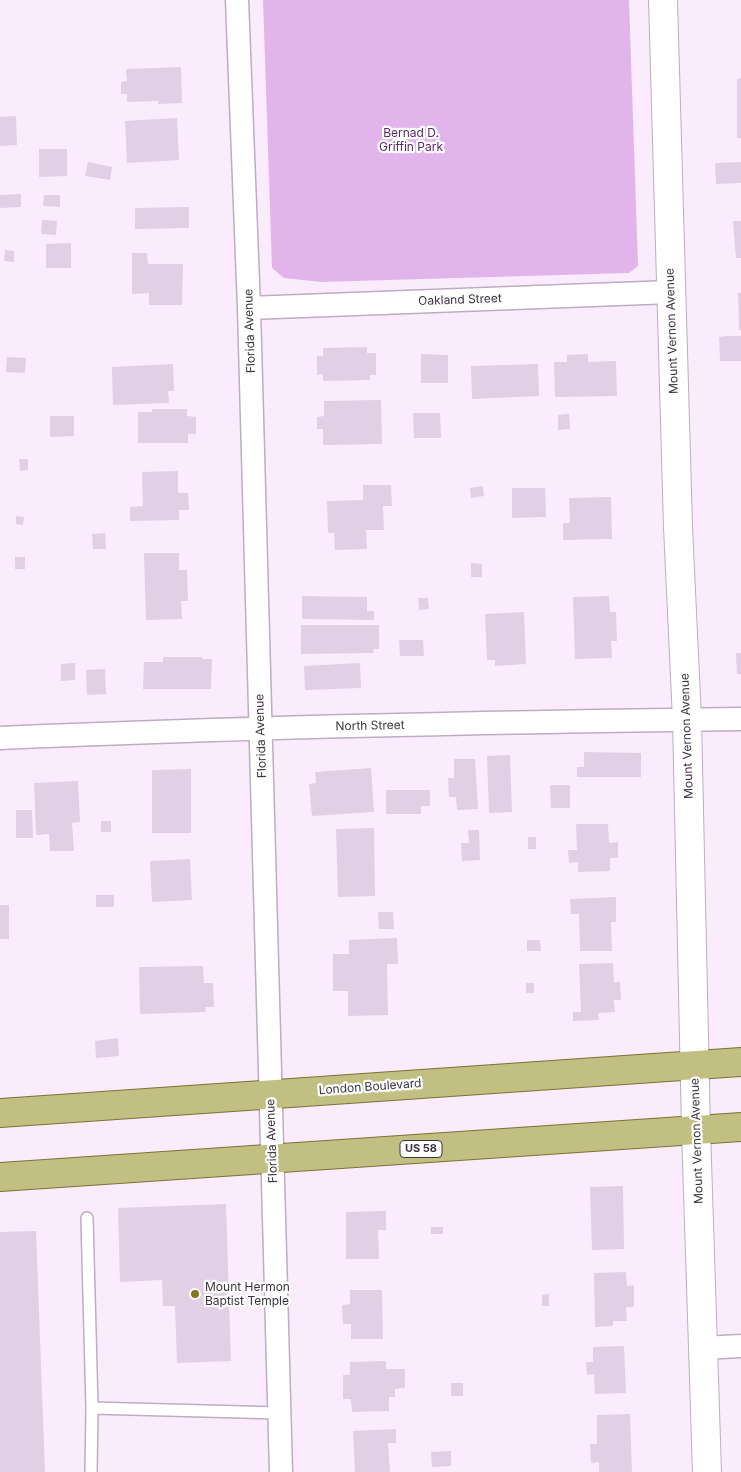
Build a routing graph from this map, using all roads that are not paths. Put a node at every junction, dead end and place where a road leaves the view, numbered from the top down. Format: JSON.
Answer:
{"nodes":[{"id":1,"x":238,"y":0,"type":"edge"},
{"id":2,"x":663,"y":0,"type":"edge"},
{"id":3,"x":671,"y":292,"type":"junction"},
{"id":4,"x":249,"y":308,"type":"junction"},
{"id":5,"x":741,"y":719,"type":"edge"},
{"id":6,"x":687,"y":720,"type":"junction"},
{"id":7,"x":261,"y":729,"type":"junction"},
{"id":8,"x":0,"y":738,"type":"edge"},
{"id":9,"x":741,"y":1062,"type":"edge"},
{"id":10,"x":695,"y":1066,"type":"junction"},
{"id":11,"x":270,"y":1094,"type":"junction"},
{"id":12,"x":0,"y":1113,"type":"edge"},
{"id":13,"x":741,"y":1127,"type":"edge"},
{"id":14,"x":696,"y":1130,"type":"junction"},
{"id":15,"x":272,"y":1158,"type":"junction"},
{"id":16,"x":0,"y":1177,"type":"edge"},
{"id":17,"x":87,"y":1218,"type":"dead end"},
{"id":18,"x":741,"y":1346,"type":"edge"},
{"id":19,"x":703,"y":1348,"type":"junction"},
{"id":20,"x":92,"y":1408,"type":"junction"},
{"id":21,"x":279,"y":1413,"type":"junction"},
{"id":22,"x":92,"y":1472,"type":"edge"},
{"id":23,"x":281,"y":1472,"type":"edge"},
{"id":24,"x":706,"y":1472,"type":"edge"}],
"edges":[{"from":1,"to":4,"type":"street","name":"Florida Avenue"},
{"from":2,"to":3,"type":"street","name":"Mount Vernon Avenue"},
{"from":3,"to":4,"type":"street","name":"Oakland Street"},
{"from":3,"to":6,"type":"street","name":"Mount Vernon Avenue"},
{"from":4,"to":7,"type":"street","name":"Florida Avenue"},
{"from":5,"to":6,"type":"street","name":"North Street"},
{"from":6,"to":7,"type":"street","name":"North Street"},
{"from":6,"to":10,"type":"street","name":"Mount Vernon Avenue"},
{"from":7,"to":8,"type":"street","name":"North Street"},
{"from":7,"to":11,"type":"street","name":"Florida Avenue"},
{"from":9,"to":10,"type":"main road","name":"London Boulevard"},
{"from":10,"to":11,"type":"main road","name":"London Boulevard"},
{"from":10,"to":14,"type":"street","name":"Mount Vernon Avenue"},
{"from":11,"to":12,"type":"main road","name":"London Boulevard"},
{"from":11,"to":15,"type":"street","name":"Florida Avenue"},
{"from":13,"to":14,"type":"main road","number":"US 58"},
{"from":14,"to":15,"type":"main road","number":"US 58"},
{"from":14,"to":19,"type":"street","name":"Mount Vernon Avenue"},
{"from":15,"to":16,"type":"main road","number":"US 58"},
{"from":15,"to":21,"type":"street","name":"Florida Avenue"},
{"from":17,"to":20,"type":"lane"},
{"from":18,"to":19,"type":"street"},
{"from":19,"to":24,"type":"street","name":"Mount Vernon Avenue"},
{"from":20,"to":21,"type":"lane"},
{"from":20,"to":22,"type":"lane"},
{"from":21,"to":23,"type":"street","name":"Florida Avenue"}]}
